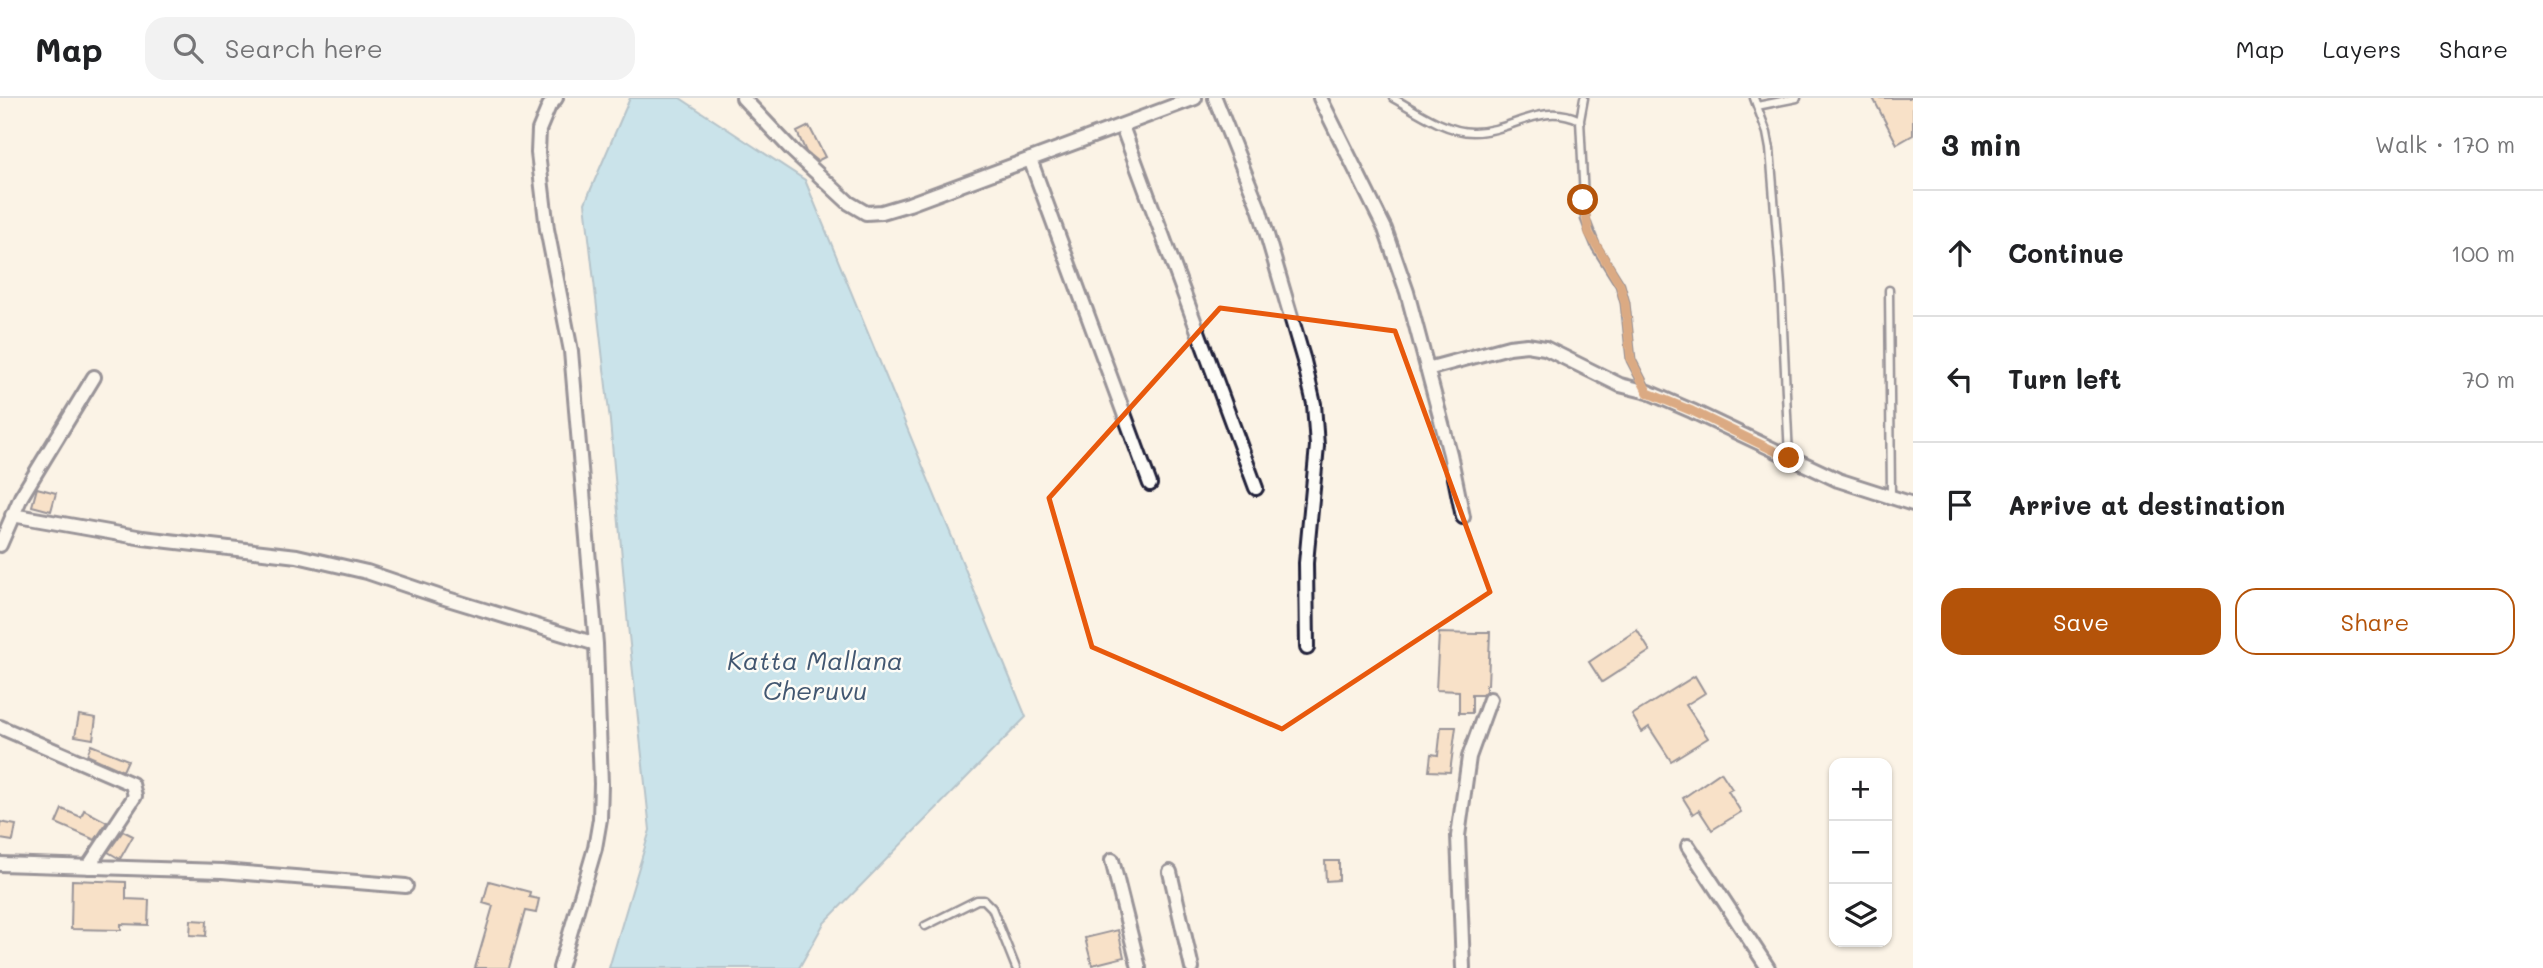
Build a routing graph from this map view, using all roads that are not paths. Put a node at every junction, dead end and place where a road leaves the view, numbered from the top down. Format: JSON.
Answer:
{"nodes":[{"id":1,"x":556,"y":98,"type":"edge"},
{"id":2,"x":743,"y":98,"type":"edge"},
{"id":3,"x":1195,"y":98,"type":"edge"},
{"id":4,"x":1215,"y":98,"type":"edge"},
{"id":5,"x":1320,"y":98,"type":"edge"},
{"id":6,"x":1392,"y":98,"type":"edge"},
{"id":7,"x":1584,"y":98,"type":"edge"},
{"id":8,"x":1754,"y":98,"type":"edge"},
{"id":9,"x":1797,"y":98,"type":"edge"},
{"id":10,"x":1757,"y":106,"type":"junction"},
{"id":11,"x":1580,"y":120,"type":"junction"},
{"id":12,"x":1122,"y":126,"type":"junction"},
{"id":13,"x":1030,"y":159,"type":"junction"},
{"id":14,"x":1889,"y":290,"type":"dead end"},
{"id":15,"x":1427,"y":369,"type":"junction"},
{"id":16,"x":94,"y":377,"type":"dead end"},
{"id":17,"x":1648,"y":393,"type":"junction"},
{"id":18,"x":1789,"y":458,"type":"junction"},
{"id":19,"x":1150,"y":484,"type":"dead end"},
{"id":20,"x":1256,"y":488,"type":"dead end"},
{"id":21,"x":1891,"y":496,"type":"junction"},
{"id":22,"x":1913,"y":504,"type":"edge"},
{"id":23,"x":12,"y":515,"type":"junction"},
{"id":24,"x":1463,"y":517,"type":"dead end"},
{"id":25,"x":0,"y":545,"type":"edge"},
{"id":26,"x":596,"y":644,"type":"junction"},
{"id":27,"x":1307,"y":648,"type":"dead end"},
{"id":28,"x":1490,"y":699,"type":"dead end"},
{"id":29,"x":0,"y":727,"type":"edge"},
{"id":30,"x":1688,"y":846,"type":"dead end"},
{"id":31,"x":1112,"y":860,"type":"dead end"},
{"id":32,"x":0,"y":864,"type":"edge"},
{"id":33,"x":88,"y":867,"type":"junction"},
{"id":34,"x":1170,"y":872,"type":"dead end"},
{"id":35,"x":406,"y":886,"type":"dead end"},
{"id":36,"x":925,"y":926,"type":"dead end"},
{"id":37,"x":560,"y":968,"type":"edge"},
{"id":38,"x":1016,"y":968,"type":"edge"},
{"id":39,"x":1139,"y":968,"type":"edge"},
{"id":40,"x":1192,"y":968,"type":"edge"},
{"id":41,"x":1463,"y":968,"type":"edge"},
{"id":42,"x":1768,"y":968,"type":"edge"}],
"edges":[{"from":1,"to":26,"type":"street"},
{"from":2,"to":13,"type":"street"},
{"from":3,"to":12,"type":"street"},
{"from":4,"to":27,"type":"street"},
{"from":5,"to":15,"type":"street"},
{"from":6,"to":11,"type":"lane"},
{"from":7,"to":11,"type":"lane"},
{"from":8,"to":10,"type":"lane"},
{"from":9,"to":10,"type":"lane"},
{"from":10,"to":18,"type":"lane"},
{"from":11,"to":17,"type":"lane"},
{"from":12,"to":13,"type":"street"},
{"from":12,"to":20,"type":"street"},
{"from":13,"to":19,"type":"street"},
{"from":14,"to":21,"type":"lane"},
{"from":15,"to":17,"type":"street"},
{"from":15,"to":24,"type":"street"},
{"from":16,"to":23,"type":"street"},
{"from":17,"to":18,"type":"street"},
{"from":18,"to":21,"type":"street"},
{"from":21,"to":22,"type":"street"},
{"from":23,"to":25,"type":"street"},
{"from":23,"to":26,"type":"street"},
{"from":26,"to":37,"type":"street"},
{"from":28,"to":41,"type":"street"},
{"from":29,"to":33,"type":"street"},
{"from":30,"to":42,"type":"street"},
{"from":31,"to":39,"type":"street"},
{"from":32,"to":33,"type":"street"},
{"from":33,"to":35,"type":"street"},
{"from":34,"to":40,"type":"street"},
{"from":36,"to":38,"type":"lane"}]}
